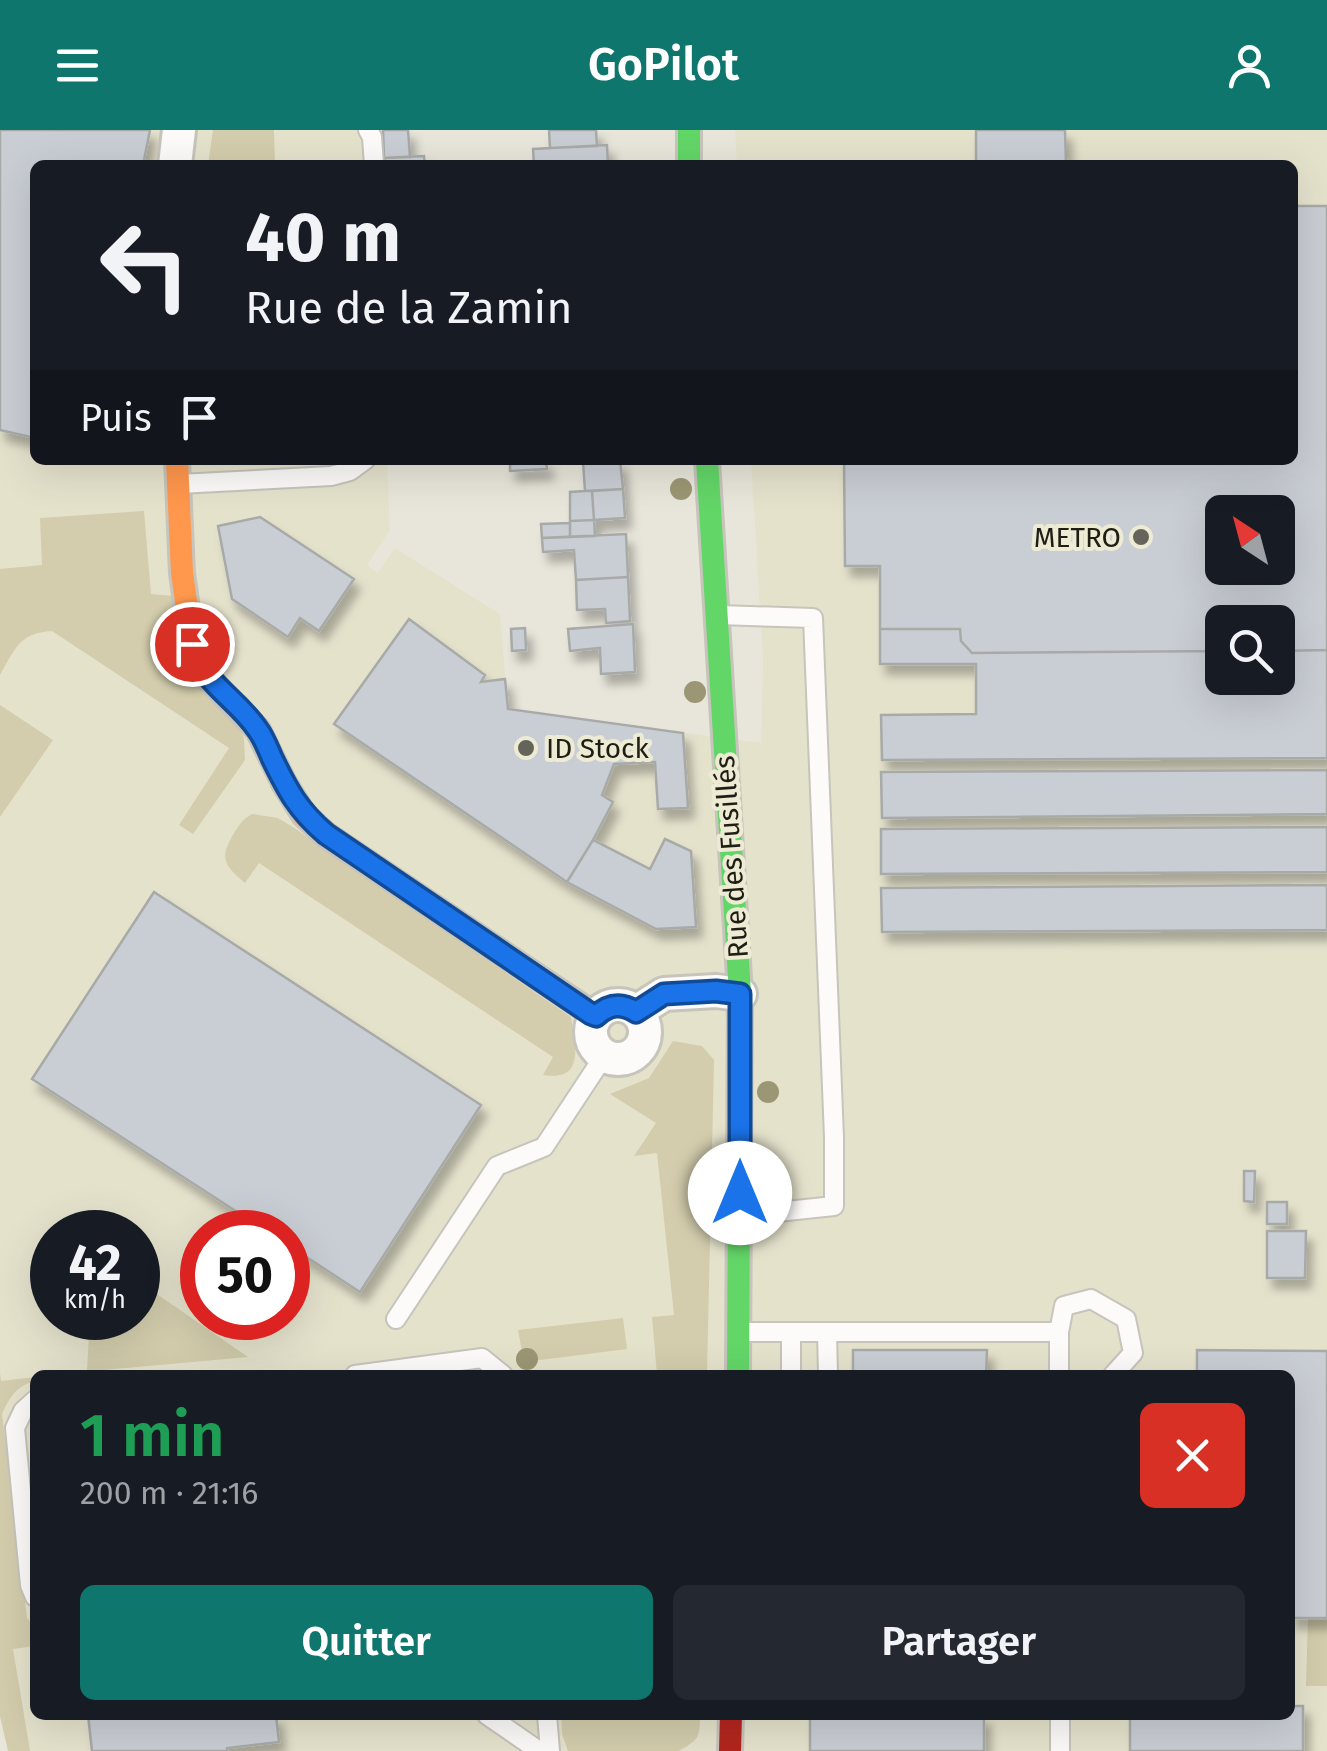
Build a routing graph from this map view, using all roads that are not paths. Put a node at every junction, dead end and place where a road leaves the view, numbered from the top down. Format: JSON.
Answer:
{"nodes":[{"id":1,"x":180,"y":130,"type":"edge"},
{"id":2,"x":368,"y":130,"type":"edge"},
{"id":3,"x":689,"y":130,"type":"edge"},
{"id":4,"x":176,"y":160,"type":"edge"},
{"id":5,"x":374,"y":160,"type":"edge"},
{"id":6,"x":689,"y":160,"type":"edge"},
{"id":7,"x":177,"y":465,"type":"edge"},
{"id":8,"x":359,"y":465,"type":"edge"},
{"id":9,"x":707,"y":465,"type":"edge"},
{"id":10,"x":178,"y":484,"type":"junction"},
{"id":11,"x":716,"y":614,"type":"junction"},
{"id":12,"x":740,"y":994,"type":"junction"},
{"id":13,"x":636,"y":1012,"type":"junction"},
{"id":14,"x":596,"y":1016,"type":"junction"},
{"id":15,"x":604,"y":1056,"type":"junction"},
{"id":16,"x":739,"y":1216,"type":"junction"},
{"id":17,"x":396,"y":1319,"type":"dead end"},
{"id":18,"x":739,"y":1332,"type":"junction"},
{"id":19,"x":791,"y":1332,"type":"junction"},
{"id":20,"x":827,"y":1332,"type":"junction"},
{"id":21,"x":1059,"y":1332,"type":"junction"},
{"id":22,"x":392,"y":1370,"type":"edge"},
{"id":23,"x":498,"y":1370,"type":"edge"},
{"id":24,"x":738,"y":1370,"type":"edge"},
{"id":25,"x":791,"y":1370,"type":"edge"},
{"id":26,"x":828,"y":1370,"type":"edge"},
{"id":27,"x":1059,"y":1370,"type":"edge"},
{"id":28,"x":1118,"y":1370,"type":"edge"},
{"id":29,"x":30,"y":1405,"type":"edge"},
{"id":30,"x":30,"y":1586,"type":"edge"},
{"id":31,"x":494,"y":1720,"type":"edge"},
{"id":32,"x":547,"y":1720,"type":"edge"},
{"id":33,"x":731,"y":1720,"type":"edge"},
{"id":34,"x":1060,"y":1720,"type":"edge"},
{"id":35,"x":539,"y":1751,"type":"edge"},
{"id":36,"x":550,"y":1751,"type":"edge"},
{"id":37,"x":730,"y":1751,"type":"edge"},
{"id":38,"x":1060,"y":1751,"type":"edge"}],
"edges":[{"from":1,"to":4,"type":"street"},
{"from":2,"to":5,"type":"lane"},
{"from":3,"to":6,"type":"main road"},
{"from":7,"to":10,"type":"main road"},
{"from":8,"to":10,"type":"lane"},
{"from":9,"to":11,"type":"main road","name":"Rue des Fusillés"},
{"from":10,"to":14,"type":"main road"},
{"from":11,"to":12,"type":"main road","name":"Rue des Fusillés"},
{"from":11,"to":16,"type":"lane"},
{"from":12,"to":13,"type":"street"},
{"from":12,"to":16,"type":"main road","name":"Rue des Fusillés"},
{"from":13,"to":14,"type":"street"},
{"from":13,"to":15,"type":"street"},
{"from":14,"to":15,"type":"street"},
{"from":15,"to":17,"type":"lane"},
{"from":16,"to":18,"type":"main road","name":"Rue des Fusillés"},
{"from":18,"to":19,"type":"lane"},
{"from":18,"to":24,"type":"main road","name":"Rue des Fusillés"},
{"from":19,"to":20,"type":"lane"},
{"from":19,"to":25,"type":"lane"},
{"from":20,"to":21,"type":"lane"},
{"from":20,"to":26,"type":"lane"},
{"from":21,"to":27,"type":"lane"},
{"from":21,"to":28,"type":"lane"},
{"from":22,"to":23,"type":"lane"},
{"from":29,"to":30,"type":"lane"},
{"from":31,"to":35,"type":"lane"},
{"from":32,"to":36,"type":"lane"},
{"from":33,"to":37,"type":"main road"},
{"from":34,"to":38,"type":"lane"}]}
